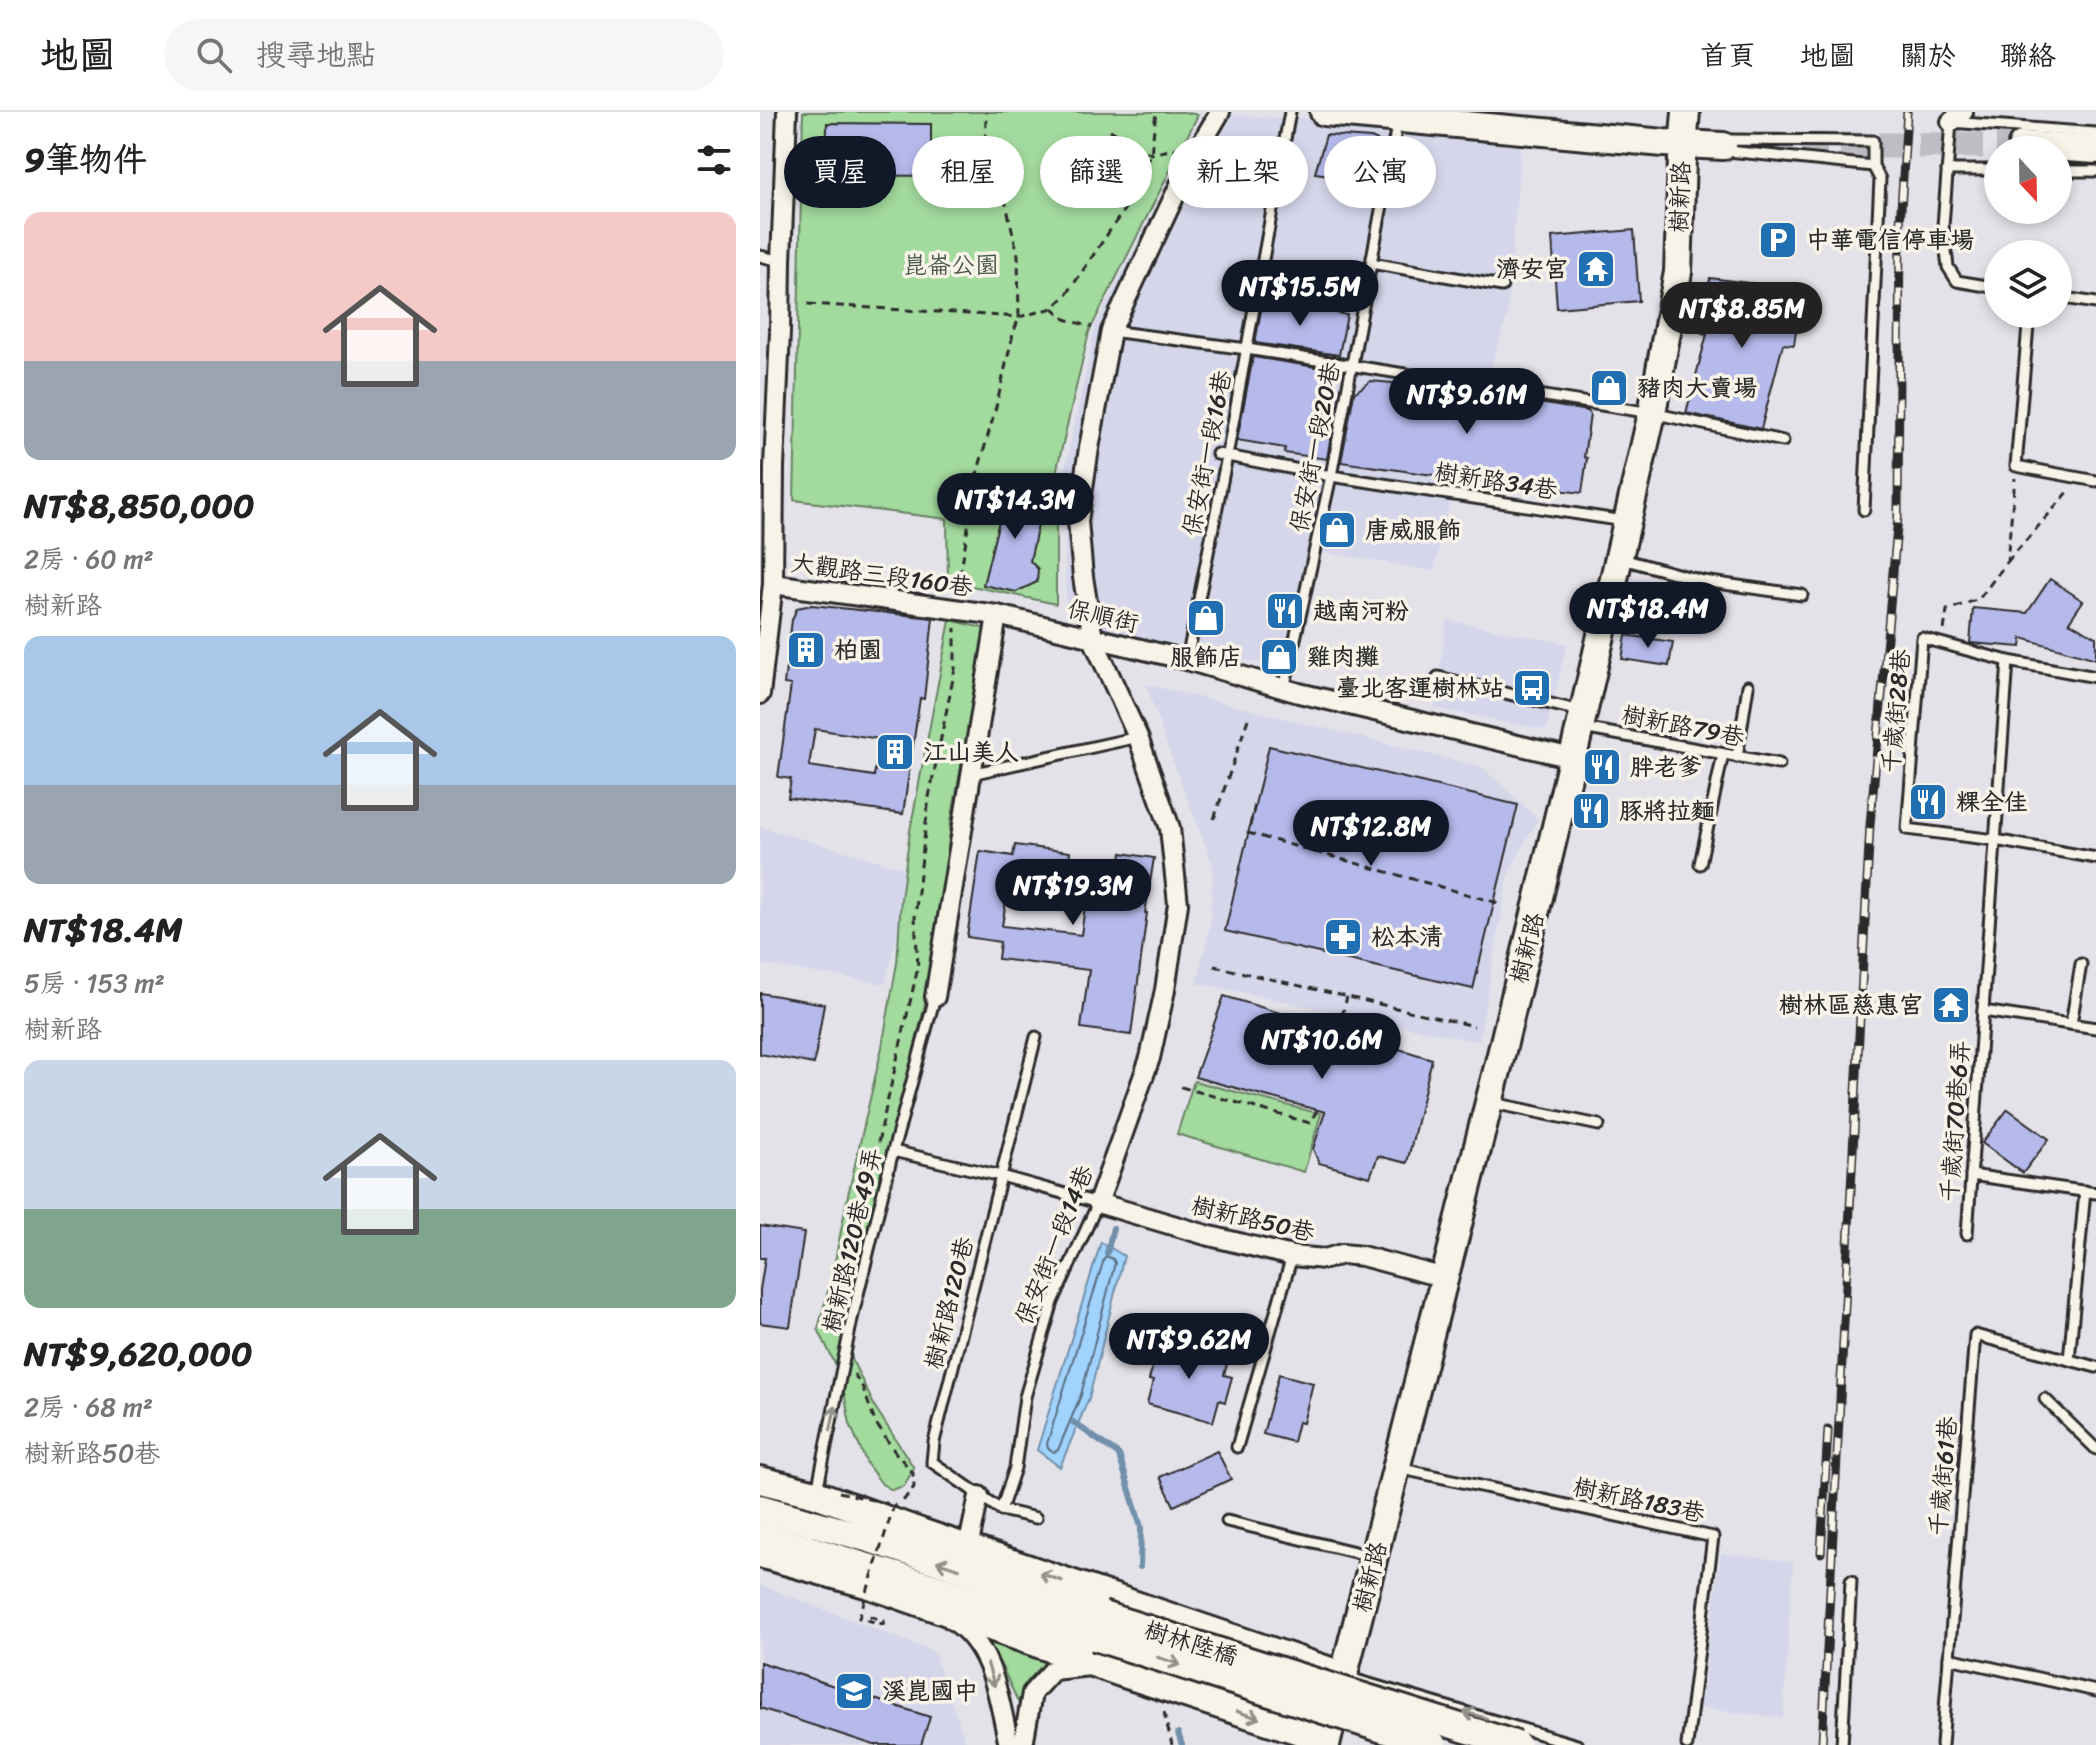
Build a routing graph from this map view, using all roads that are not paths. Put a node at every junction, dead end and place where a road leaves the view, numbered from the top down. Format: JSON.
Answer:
{"nodes":[{"id":1,"x":787,"y":112,"type":"edge"},
{"id":2,"x":1220,"y":112,"type":"edge"},
{"id":3,"x":1290,"y":112,"type":"edge"},
{"id":4,"x":1324,"y":112,"type":"edge"},
{"id":5,"x":1686,"y":112,"type":"edge"},
{"id":6,"x":1399,"y":115,"type":"edge"},
{"id":7,"x":1957,"y":117,"type":"edge"},
{"id":8,"x":2096,"y":133,"type":"edge"},
{"id":9,"x":1683,"y":143,"type":"junction"},
{"id":10,"x":1723,"y":146,"type":"junction"},
{"id":11,"x":2072,"y":148,"type":"edge"},
{"id":12,"x":2096,"y":150,"type":"edge"},
{"id":13,"x":1873,"y":166,"type":"junction"},
{"id":14,"x":1947,"y":170,"type":"junction"},
{"id":15,"x":1984,"y":170,"type":"edge"},
{"id":16,"x":2072,"y":171,"type":"edge"},
{"id":17,"x":2096,"y":171,"type":"edge"},
{"id":18,"x":760,"y":256,"type":"edge"},
{"id":19,"x":781,"y":261,"type":"junction"},
{"id":20,"x":1371,"y":263,"type":"junction"},
{"id":21,"x":1502,"y":286,"type":"dead end"},
{"id":22,"x":1984,"y":286,"type":"edge"},
{"id":23,"x":2072,"y":299,"type":"edge"},
{"id":24,"x":2096,"y":303,"type":"edge"},
{"id":25,"x":2028,"y":328,"type":"edge"},
{"id":26,"x":1111,"y":331,"type":"junction"},
{"id":27,"x":1247,"y":349,"type":"junction"},
{"id":28,"x":1351,"y":366,"type":"junction"},
{"id":29,"x":1652,"y":413,"type":"junction"},
{"id":30,"x":1783,"y":441,"type":"dead end"},
{"id":31,"x":1222,"y":455,"type":"junction"},
{"id":32,"x":767,"y":466,"type":"edge"},
{"id":33,"x":1331,"y":476,"type":"junction"},
{"id":34,"x":2096,"y":481,"type":"edge"},
{"id":35,"x":1864,"y":510,"type":"dead end"},
{"id":36,"x":1627,"y":521,"type":"junction"},
{"id":37,"x":1619,"y":558,"type":"junction"},
{"id":38,"x":767,"y":584,"type":"edge"},
{"id":39,"x":1802,"y":595,"type":"dead end"},
{"id":40,"x":997,"y":615,"type":"junction"},
{"id":41,"x":1093,"y":639,"type":"junction"},
{"id":42,"x":1187,"y":660,"type":"junction"},
{"id":43,"x":2008,"y":661,"type":"junction"},
{"id":44,"x":1438,"y":677,"type":"dead end"},
{"id":45,"x":2096,"y":677,"type":"edge"},
{"id":46,"x":1748,"y":686,"type":"dead end"},
{"id":47,"x":1284,"y":689,"type":"junction"},
{"id":48,"x":760,"y":694,"type":"edge"},
{"id":49,"x":1582,"y":719,"type":"junction"},
{"id":50,"x":1138,"y":737,"type":"junction"},
{"id":51,"x":1723,"y":754,"type":"junction"},
{"id":52,"x":1737,"y":757,"type":"junction"},
{"id":53,"x":1572,"y":758,"type":"junction"},
{"id":54,"x":1779,"y":764,"type":"dead end"},
{"id":55,"x":971,"y":774,"type":"junction"},
{"id":56,"x":1995,"y":840,"type":"junction"},
{"id":57,"x":2096,"y":858,"type":"edge"},
{"id":58,"x":1700,"y":864,"type":"dead end"},
{"id":59,"x":2081,"y":964,"type":"dead end"},
{"id":60,"x":935,"y":997,"type":"joint"},
{"id":61,"x":1983,"y":1011,"type":"junction"},
{"id":62,"x":2071,"y":1024,"type":"junction"},
{"id":63,"x":2096,"y":1028,"type":"edge"},
{"id":64,"x":1036,"y":1037,"type":"dead end"},
{"id":65,"x":1490,"y":1102,"type":"junction"},
{"id":66,"x":1599,"y":1125,"type":"dead end"},
{"id":67,"x":893,"y":1151,"type":"junction"},
{"id":68,"x":1971,"y":1175,"type":"junction"},
{"id":69,"x":1001,"y":1176,"type":"junction"},
{"id":70,"x":2085,"y":1191,"type":"junction"},
{"id":71,"x":2096,"y":1193,"type":"edge"},
{"id":72,"x":1098,"y":1203,"type":"junction"},
{"id":73,"x":1967,"y":1234,"type":"dead end"},
{"id":74,"x":1292,"y":1256,"type":"junction"},
{"id":75,"x":1445,"y":1278,"type":"junction"},
{"id":76,"x":2069,"y":1360,"type":"junction"},
{"id":77,"x":2096,"y":1367,"type":"edge"},
{"id":78,"x":2045,"y":1399,"type":"dead end"},
{"id":79,"x":1237,"y":1447,"type":"dead end"},
{"id":80,"x":2096,"y":1449,"type":"edge"},
{"id":81,"x":1398,"y":1468,"type":"junction"},
{"id":82,"x":765,"y":1481,"type":"edge"},
{"id":83,"x":827,"y":1493,"type":"junction"},
{"id":84,"x":979,"y":1496,"type":"junction"},
{"id":85,"x":760,"y":1508,"type":"edge"},
{"id":86,"x":1001,"y":1510,"type":"junction"},
{"id":87,"x":1036,"y":1518,"type":"dead end"},
{"id":88,"x":1227,"y":1521,"type":"dead end"},
{"id":89,"x":804,"y":1534,"type":"junction"},
{"id":90,"x":760,"y":1535,"type":"edge"},
{"id":91,"x":968,"y":1548,"type":"junction"},
{"id":92,"x":862,"y":1551,"type":"junction"},
{"id":93,"x":760,"y":1554,"type":"edge"},
{"id":94,"x":1375,"y":1557,"type":"junction"},
{"id":95,"x":1851,"y":1581,"type":"dead end"},
{"id":96,"x":920,"y":1604,"type":"junction"},
{"id":97,"x":1098,"y":1626,"type":"junction"},
{"id":98,"x":1949,"y":1658,"type":"junction"},
{"id":99,"x":1101,"y":1665,"type":"junction"},
{"id":100,"x":1345,"y":1676,"type":"junction"},
{"id":101,"x":2096,"y":1691,"type":"edge"},
{"id":102,"x":1332,"y":1743,"type":"edge"},
{"id":103,"x":1009,"y":1745,"type":"edge"},
{"id":104,"x":1023,"y":1745,"type":"edge"},
{"id":105,"x":1433,"y":1745,"type":"edge"},
{"id":106,"x":1517,"y":1745,"type":"edge"},
{"id":107,"x":1577,"y":1745,"type":"edge"},
{"id":108,"x":1687,"y":1745,"type":"edge"},
{"id":109,"x":1842,"y":1745,"type":"edge"},
{"id":110,"x":1942,"y":1745,"type":"edge"}],
"edges":[{"from":1,"to":19,"type":"street"},
{"from":2,"to":26,"type":"street"},
{"from":3,"to":27,"type":"lane","name":"保安街一段16巷"},
{"from":4,"to":6,"type":"main road"},
{"from":5,"to":9,"type":"main road","name":"樹新路"},
{"from":6,"to":9,"type":"main road"},
{"from":6,"to":20,"type":"lane","name":"保安街一段20巷"},
{"from":7,"to":8,"type":"lane"},
{"from":7,"to":14,"type":"lane"},
{"from":9,"to":10,"type":"main road"},
{"from":9,"to":29,"type":"main road","name":"樹新路"},
{"from":10,"to":13,"type":"lane"},
{"from":10,"to":13,"type":"lane"},
{"from":11,"to":12,"type":"main road"},
{"from":13,"to":35,"type":"lane"},
{"from":14,"to":15,"type":"lane"},
{"from":14,"to":22,"type":"lane"},
{"from":16,"to":17,"type":"lane"},
{"from":18,"to":19,"type":"lane"},
{"from":19,"to":32,"type":"street"},
{"from":20,"to":21,"type":"lane"},
{"from":20,"to":28,"type":"lane","name":"保安街一段20巷"},
{"from":23,"to":24,"type":"lane"},
{"from":25,"to":34,"type":"lane"},
{"from":26,"to":27,"type":"lane"},
{"from":26,"to":41,"type":"street"},
{"from":27,"to":28,"type":"lane"},
{"from":27,"to":31,"type":"lane","name":"保安街一段16巷"},
{"from":28,"to":29,"type":"lane"},
{"from":28,"to":33,"type":"lane","name":"保安街一段20巷"},
{"from":29,"to":30,"type":"lane"},
{"from":29,"to":36,"type":"main road","name":"樹新路"},
{"from":31,"to":33,"type":"lane","name":"樹新路34巷"},
{"from":31,"to":42,"type":"lane","name":"保安街一段16巷"},
{"from":32,"to":38,"type":"street"},
{"from":33,"to":36,"type":"lane","name":"樹新路34巷"},
{"from":33,"to":47,"type":"lane","name":"保安街一段20巷"},
{"from":36,"to":37,"type":"main road","name":"樹新路"},
{"from":37,"to":39,"type":"lane"},
{"from":37,"to":49,"type":"main road","name":"樹新路"},
{"from":38,"to":40,"type":"street","name":"大觀路三段160巷"},
{"from":38,"to":48,"type":"street"},
{"from":40,"to":41,"type":"street","name":"保順街"},
{"from":40,"to":55,"type":"street"},
{"from":41,"to":42,"type":"street","name":"保順街"},
{"from":41,"to":50,"type":"street","name":"保安街一段14巷"},
{"from":42,"to":47,"type":"street","name":"保順街"},
{"from":43,"to":45,"type":"lane","name":"千歲街28巷"},
{"from":43,"to":56,"type":"lane","name":"千歲街70巷6弄"},
{"from":43,"to":56,"type":"lane","name":"千歲街28巷"},
{"from":44,"to":49,"type":"lane","name":"樹新路79巷"},
{"from":46,"to":52,"type":"lane"},
{"from":47,"to":53,"type":"street","name":"保順街"},
{"from":49,"to":51,"type":"lane","name":"樹新路79巷"},
{"from":49,"to":53,"type":"main road","name":"樹新路"},
{"from":50,"to":55,"type":"lane"},
{"from":50,"to":72,"type":"street","name":"保安街一段14巷"},
{"from":51,"to":52,"type":"lane","name":"樹新路79巷"},
{"from":51,"to":58,"type":"lane"},
{"from":52,"to":54,"type":"lane","name":"樹新路79巷"},
{"from":53,"to":65,"type":"main road","name":"樹新路"},
{"from":55,"to":60,"type":"street"},
{"from":56,"to":57,"type":"lane"},
{"from":56,"to":61,"type":"lane","name":"千歲街70巷6弄"},
{"from":59,"to":62,"type":"lane"},
{"from":60,"to":67,"type":"lane","name":"樹新路120巷49弄"},
{"from":61,"to":62,"type":"lane"},
{"from":61,"to":68,"type":"lane","name":"千歲街70巷6弄"},
{"from":62,"to":63,"type":"lane"},
{"from":64,"to":69,"type":"lane","name":"樹新路120巷"},
{"from":65,"to":66,"type":"lane"},
{"from":65,"to":75,"type":"main road","name":"樹新路"},
{"from":67,"to":69,"type":"lane"},
{"from":83,"to":67,"type":"lane","name":"樹新路120巷49弄","one_way":true},
{"from":68,"to":70,"type":"lane"},
{"from":68,"to":73,"type":"lane","name":"千歲街70巷6弄"},
{"from":69,"to":72,"type":"lane"},
{"from":69,"to":84,"type":"lane","name":"樹新路120巷"},
{"from":70,"to":71,"type":"lane"},
{"from":70,"to":76,"type":"lane"},
{"from":72,"to":74,"type":"street","name":"樹新路50巷"},
{"from":72,"to":86,"type":"lane","name":"保安街一段14巷"},
{"from":74,"to":75,"type":"street","name":"樹新路50巷"},
{"from":74,"to":79,"type":"lane"},
{"from":75,"to":81,"type":"main road","name":"樹新路"},
{"from":76,"to":77,"type":"lane","name":"千歲街61巷"},
{"from":76,"to":98,"type":"lane","name":"千歲街61巷"},
{"from":78,"to":80,"type":"lane"},
{"from":81,"to":94,"type":"main road","name":"樹新路"},
{"from":81,"to":108,"type":"lane","name":"樹新路183巷"},
{"from":82,"to":83,"type":"main road"},
{"from":82,"to":92,"type":"main road"},
{"from":91,"to":83,"type":"main road","one_way":true},
{"from":84,"to":86,"type":"lane","name":"樹新路120巷"},
{"from":84,"to":91,"type":"street"},
{"from":85,"to":89,"type":"main road"},
{"from":86,"to":87,"type":"lane","name":"樹新路120巷"},
{"from":88,"to":94,"type":"lane"},
{"from":89,"to":90,"type":"main road"},
{"from":89,"to":92,"type":"main road"},
{"from":90,"to":92,"type":"main road"},
{"from":100,"to":91,"type":"main road","one_way":true},
{"from":92,"to":97,"type":"main road","name":"樹林陸橋"},
{"from":93,"to":96,"type":"main road"},
{"from":94,"to":100,"type":"main road","name":"樹新路"},
{"from":95,"to":109,"type":"lane"},
{"from":96,"to":99,"type":"main road"},
{"from":96,"to":103,"type":"street","one_way":true},
{"from":97,"to":105,"type":"main road","name":"樹林陸橋","one_way":true,"bridge":true},
{"from":97,"to":106,"type":"main road","name":"樹林陸橋","bridge":true},
{"from":98,"to":101,"type":"lane"},
{"from":98,"to":110,"type":"lane","name":"千歲街61巷"},
{"from":99,"to":102,"type":"main road","one_way":true},
{"from":99,"to":104,"type":"street"},
{"from":100,"to":102,"type":"main road","name":"樹新路"},
{"from":107,"to":100,"type":"lane","one_way":true}]}
